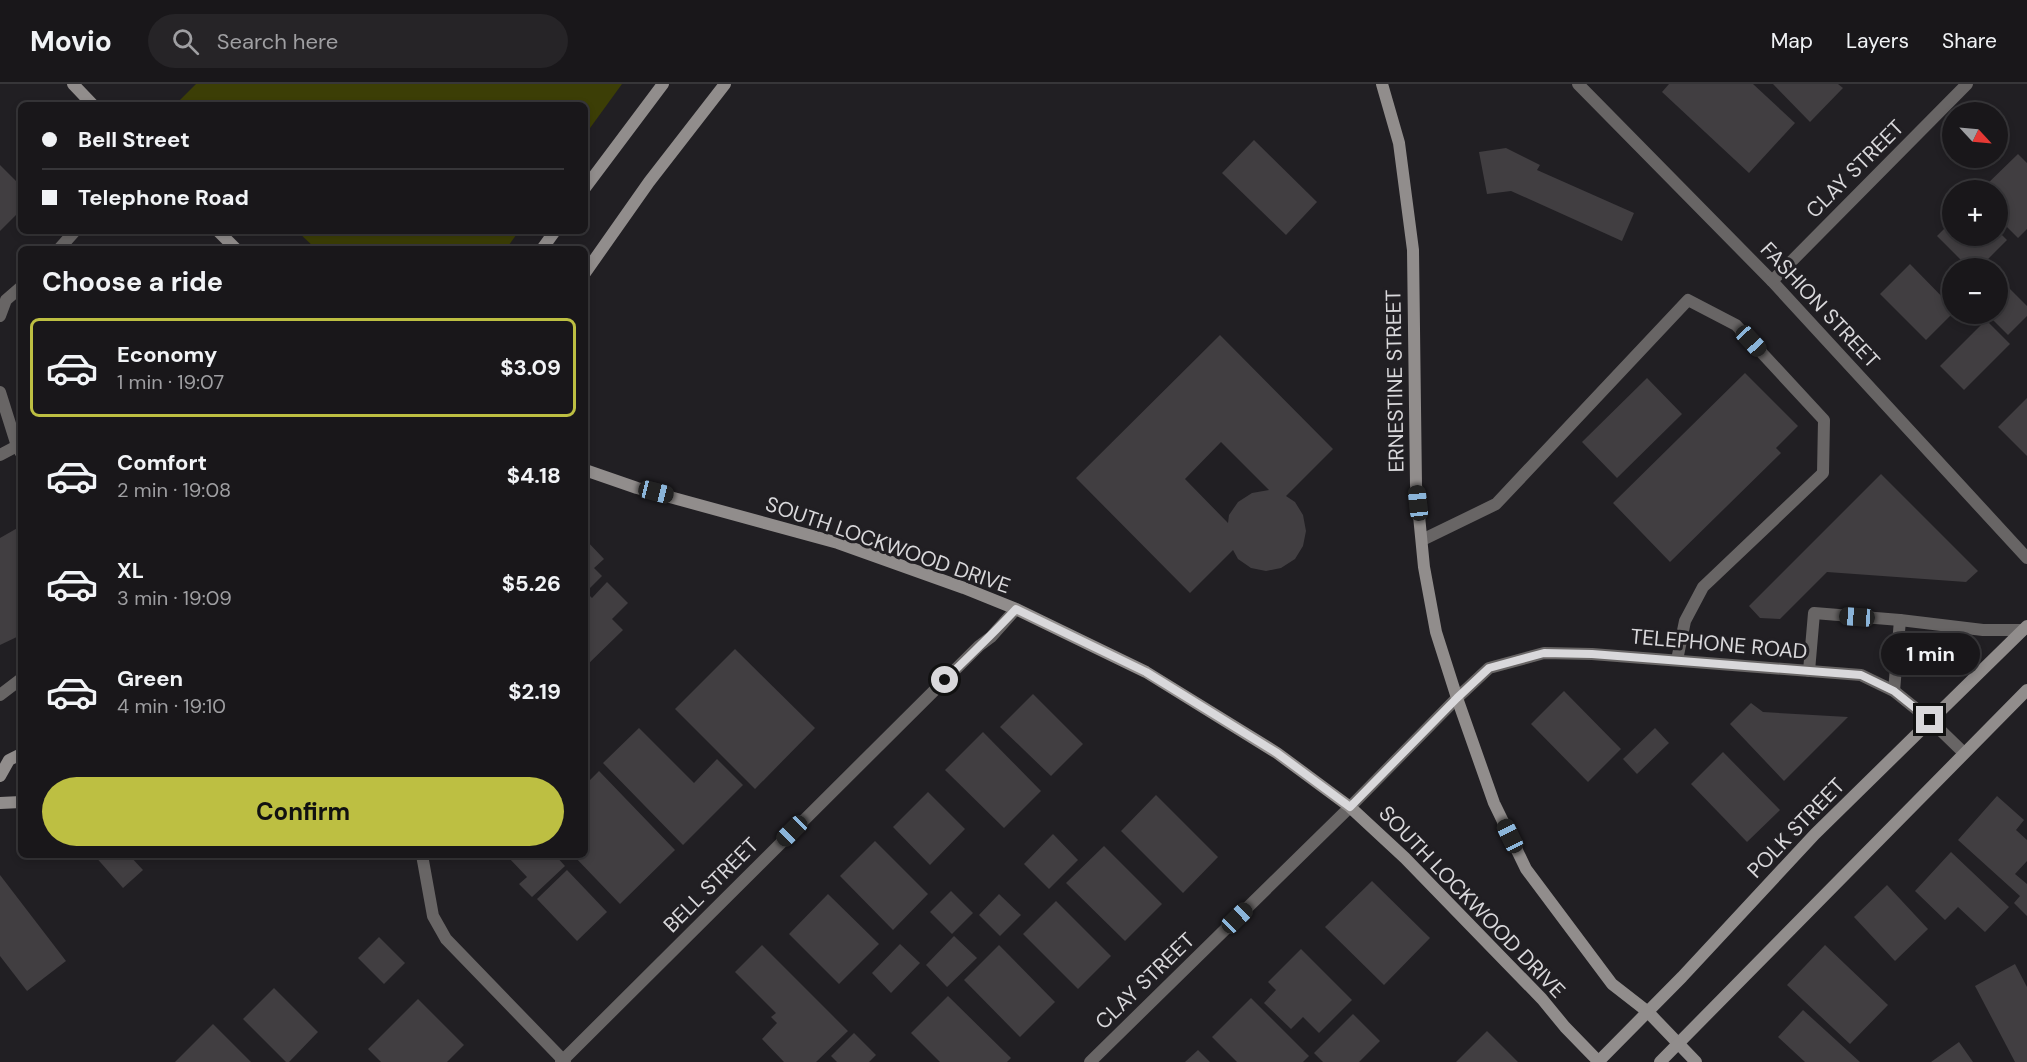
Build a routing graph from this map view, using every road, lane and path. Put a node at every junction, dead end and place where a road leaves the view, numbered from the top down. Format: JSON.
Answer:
{"nodes":[{"id":1,"x":73,"y":84,"type":"edge"},
{"id":2,"x":663,"y":84,"type":"edge"},
{"id":3,"x":725,"y":84,"type":"edge"},
{"id":4,"x":1382,"y":84,"type":"edge"},
{"id":5,"x":1578,"y":84,"type":"edge"},
{"id":6,"x":1967,"y":84,"type":"edge"},
{"id":7,"x":90,"y":102,"type":"edge"},
{"id":8,"x":588,"y":185,"type":"edge"},
{"id":9,"x":72,"y":234,"type":"edge"},
{"id":10,"x":221,"y":234,"type":"edge"},
{"id":11,"x":62,"y":246,"type":"edge"},
{"id":12,"x":233,"y":246,"type":"edge"},
{"id":13,"x":588,"y":269,"type":"edge"},
{"id":14,"x":1772,"y":281,"type":"junction"},
{"id":15,"x":18,"y":290,"type":"edge"},
{"id":16,"x":0,"y":316,"type":"edge"},
{"id":17,"x":0,"y":392,"type":"edge"},
{"id":18,"x":18,"y":447,"type":"edge"},
{"id":19,"x":18,"y":450,"type":"edge"},
{"id":20,"x":0,"y":454,"type":"edge"},
{"id":21,"x":588,"y":471,"type":"edge"},
{"id":22,"x":1422,"y":540,"type":"junction"},
{"id":23,"x":2027,"y":558,"type":"edge"},
{"id":24,"x":1016,"y":609,"type":"junction"},
{"id":25,"x":1899,"y":620,"type":"junction"},
{"id":26,"x":2025,"y":628,"type":"edge"},
{"id":27,"x":1677,"y":660,"type":"junction"},
{"id":28,"x":1809,"y":671,"type":"junction"},
{"id":29,"x":18,"y":681,"type":"edge"},
{"id":30,"x":2027,"y":690,"type":"edge"},
{"id":31,"x":1894,"y":691,"type":"junction"},
{"id":32,"x":0,"y":695,"type":"edge"},
{"id":33,"x":1457,"y":698,"type":"junction"},
{"id":34,"x":1930,"y":720,"type":"junction"},
{"id":35,"x":1964,"y":753,"type":"junction"},
{"id":36,"x":18,"y":756,"type":"edge"},
{"id":37,"x":0,"y":776,"type":"edge"},
{"id":38,"x":18,"y":802,"type":"edge"},
{"id":39,"x":0,"y":803,"type":"edge"},
{"id":40,"x":1350,"y":807,"type":"junction"},
{"id":41,"x":423,"y":858,"type":"edge"},
{"id":42,"x":1648,"y":1012,"type":"junction"},
{"id":43,"x":1677,"y":1043,"type":"junction"},
{"id":44,"x":563,"y":1061,"type":"edge"},
{"id":45,"x":1090,"y":1062,"type":"edge"},
{"id":46,"x":1599,"y":1062,"type":"edge"},
{"id":47,"x":1660,"y":1062,"type":"edge"},
{"id":48,"x":1696,"y":1062,"type":"edge"}],
"edges":[{"from":1,"to":7,"type":"main road"},
{"from":2,"to":8,"type":"main road"},
{"from":3,"to":13,"type":"main road"},
{"from":4,"to":22,"type":"main road","name":"ERNESTINE STREET"},
{"from":5,"to":14,"type":"street","name":"FASHION STREET"},
{"from":6,"to":14,"type":"street","name":"CLAY STREET"},
{"from":9,"to":11,"type":"street"},
{"from":10,"to":12,"type":"main road"},
{"from":14,"to":23,"type":"street","name":"FASHION STREET"},
{"from":15,"to":16,"type":"street"},
{"from":17,"to":18,"type":"street"},
{"from":19,"to":20,"type":"street"},
{"from":21,"to":24,"type":"main road","name":"SOUTH LOCKWOOD DRIVE"},
{"from":22,"to":27,"type":"street"},
{"from":22,"to":33,"type":"main road","name":"ERNESTINE STREET"},
{"from":24,"to":40,"type":"main road","name":"SOUTH LOCKWOOD DRIVE"},
{"from":24,"to":44,"type":"street","name":"BELL STREET"},
{"from":25,"to":26,"type":"street"},
{"from":25,"to":28,"type":"street"},
{"from":25,"to":31,"type":"street"},
{"from":26,"to":34,"type":"main road","name":"POLK STREET"},
{"from":27,"to":28,"type":"street","name":"TELEPHONE ROAD"},
{"from":27,"to":33,"type":"street","name":"TELEPHONE ROAD"},
{"from":28,"to":31,"type":"street","name":"TELEPHONE ROAD"},
{"from":29,"to":32,"type":"street"},
{"from":30,"to":35,"type":"main road"},
{"from":31,"to":34,"type":"street","name":"TELEPHONE ROAD"},
{"from":33,"to":40,"type":"street","name":"CLAY STREET"},
{"from":33,"to":42,"type":"main road","name":"ERNESTINE STREET"},
{"from":34,"to":35,"type":"street","name":"TELEPHONE ROAD"},
{"from":34,"to":42,"type":"main road","name":"POLK STREET"},
{"from":35,"to":43,"type":"main road"},
{"from":36,"to":37,"type":"main road"},
{"from":38,"to":39,"type":"main road"},
{"from":40,"to":45,"type":"street","name":"CLAY STREET"},
{"from":40,"to":46,"type":"main road","name":"SOUTH LOCKWOOD DRIVE"},
{"from":41,"to":44,"type":"street"},
{"from":42,"to":43,"type":"main road"},
{"from":42,"to":46,"type":"main road","name":"POLK STREET"},
{"from":43,"to":47,"type":"main road"},
{"from":43,"to":48,"type":"main road"}]}
